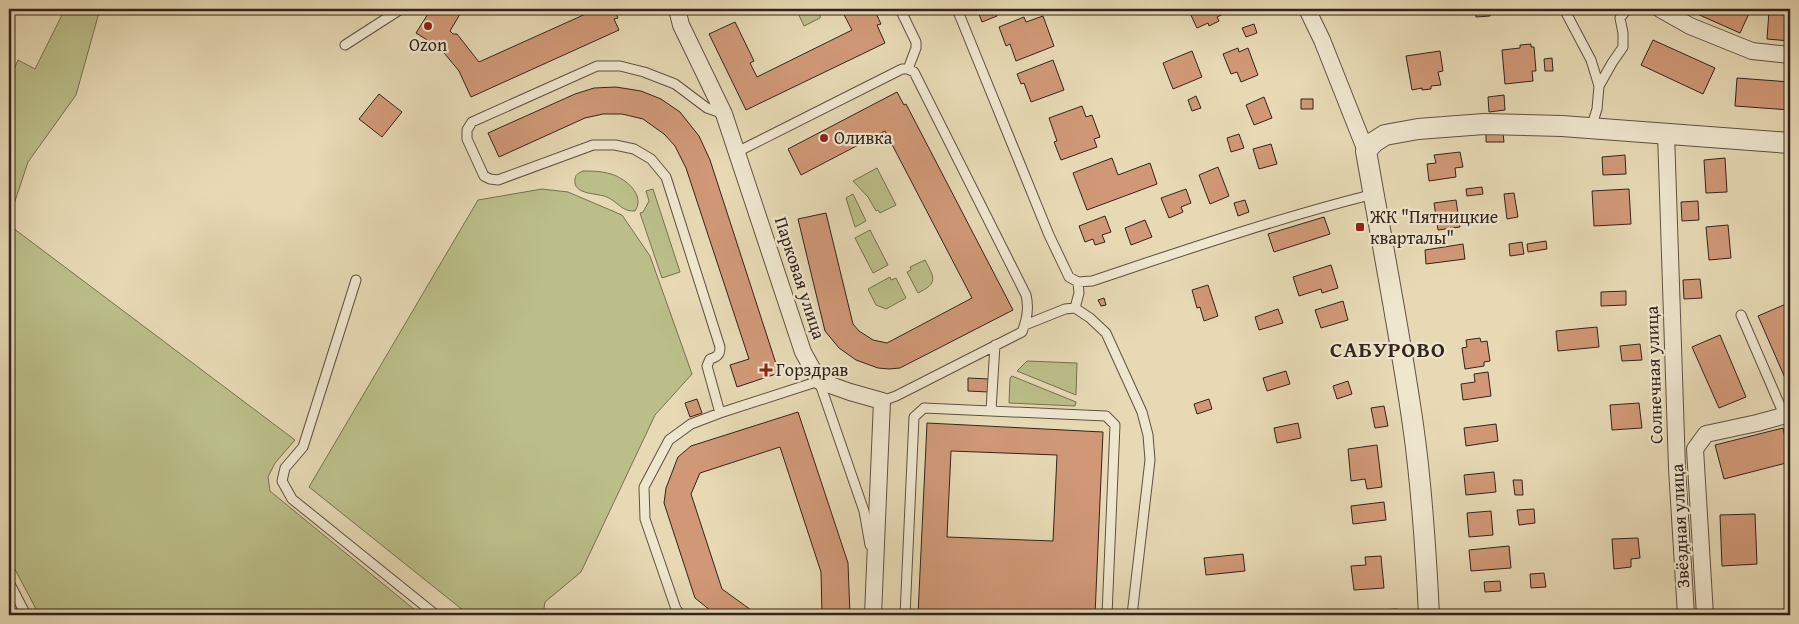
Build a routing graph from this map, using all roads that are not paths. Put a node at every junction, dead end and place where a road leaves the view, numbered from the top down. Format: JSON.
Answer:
{"nodes":[{"id":1,"x":401,"y":9,"type":"edge"},
{"id":2,"x":677,"y":9,"type":"edge"},
{"id":3,"x":900,"y":9,"type":"edge"},
{"id":4,"x":957,"y":9,"type":"edge"},
{"id":5,"x":1307,"y":9,"type":"edge"},
{"id":6,"x":1564,"y":9,"type":"edge"},
{"id":7,"x":1627,"y":9,"type":"edge"},
{"id":8,"x":1660,"y":9,"type":"edge"},
{"id":9,"x":345,"y":45,"type":"dead end"},
{"id":10,"x":1790,"y":55,"type":"edge"},
{"id":11,"x":908,"y":69,"type":"junction"},
{"id":12,"x":1599,"y":86,"type":"junction"},
{"id":13,"x":724,"y":114,"type":"junction"},
{"id":14,"x":1591,"y":128,"type":"junction"},
{"id":15,"x":1666,"y":133,"type":"junction"},
{"id":16,"x":1790,"y":143,"type":"edge"},
{"id":17,"x":1366,"y":151,"type":"junction"},
{"id":18,"x":737,"y":152,"type":"junction"},
{"id":19,"x":1374,"y":194,"type":"junction"},
{"id":20,"x":356,"y":280,"type":"dead end"},
{"id":21,"x":1078,"y":282,"type":"junction"},
{"id":22,"x":1075,"y":308,"type":"junction"},
{"id":23,"x":1741,"y":315,"type":"dead end"},
{"id":24,"x":1025,"y":325,"type":"junction"},
{"id":25,"x":995,"y":345,"type":"junction"},
{"id":26,"x":819,"y":381,"type":"junction"},
{"id":27,"x":882,"y":401,"type":"junction"},
{"id":28,"x":990,"y":410,"type":"junction"},
{"id":29,"x":720,"y":413,"type":"junction"},
{"id":30,"x":1788,"y":415,"type":"edge"},
{"id":31,"x":875,"y":567,"type":"junction"},
{"id":32,"x":9,"y":582,"type":"edge"},
{"id":33,"x":26,"y":615,"type":"edge"},
{"id":34,"x":436,"y":615,"type":"edge"},
{"id":35,"x":681,"y":615,"type":"edge"},
{"id":36,"x":873,"y":615,"type":"edge"},
{"id":37,"x":905,"y":615,"type":"edge"},
{"id":38,"x":1107,"y":615,"type":"edge"},
{"id":39,"x":1132,"y":615,"type":"edge"},
{"id":40,"x":1429,"y":615,"type":"edge"},
{"id":41,"x":1686,"y":615,"type":"edge"},
{"id":42,"x":1705,"y":615,"type":"edge"}],
"edges":[{"from":1,"to":9,"type":"lane"},
{"from":2,"to":13,"type":"street","name":"Парковая улица"},
{"from":3,"to":11,"type":"lane"},
{"from":4,"to":21,"type":"lane"},
{"from":5,"to":17,"type":"street"},
{"from":6,"to":12,"type":"lane"},
{"from":7,"to":12,"type":"lane"},
{"from":8,"to":10,"type":"street"},
{"from":11,"to":18,"type":"lane"},
{"from":11,"to":24,"type":"lane"},
{"from":12,"to":14,"type":"lane"},
{"from":13,"to":18,"type":"street","name":"Парковая улица"},
{"from":13,"to":29,"type":"lane"},
{"from":14,"to":15,"type":"street"},
{"from":14,"to":17,"type":"street"},
{"from":15,"to":16,"type":"street"},
{"from":15,"to":41,"type":"street","name":"Солнечная улица"},
{"from":17,"to":19,"type":"street"},
{"from":18,"to":26,"type":"street","name":"Парковая улица"},
{"from":19,"to":21,"type":"lane"},
{"from":19,"to":40,"type":"street"},
{"from":20,"to":34,"type":"lane"},
{"from":21,"to":22,"type":"lane"},
{"from":22,"to":24,"type":"lane"},
{"from":22,"to":39,"type":"lane"},
{"from":23,"to":30,"type":"lane"},
{"from":24,"to":25,"type":"lane"},
{"from":25,"to":27,"type":"lane"},
{"from":25,"to":28,"type":"lane"},
{"from":26,"to":27,"type":"street"},
{"from":26,"to":29,"type":"lane"},
{"from":26,"to":31,"type":"lane"},
{"from":27,"to":31,"type":"street"},
{"from":28,"to":37,"type":"lane"},
{"from":28,"to":38,"type":"lane"},
{"from":29,"to":35,"type":"lane"},
{"from":30,"to":42,"type":"street","name":"Звёздная улица"},
{"from":31,"to":36,"type":"street"},
{"from":32,"to":33,"type":"lane"}]}
